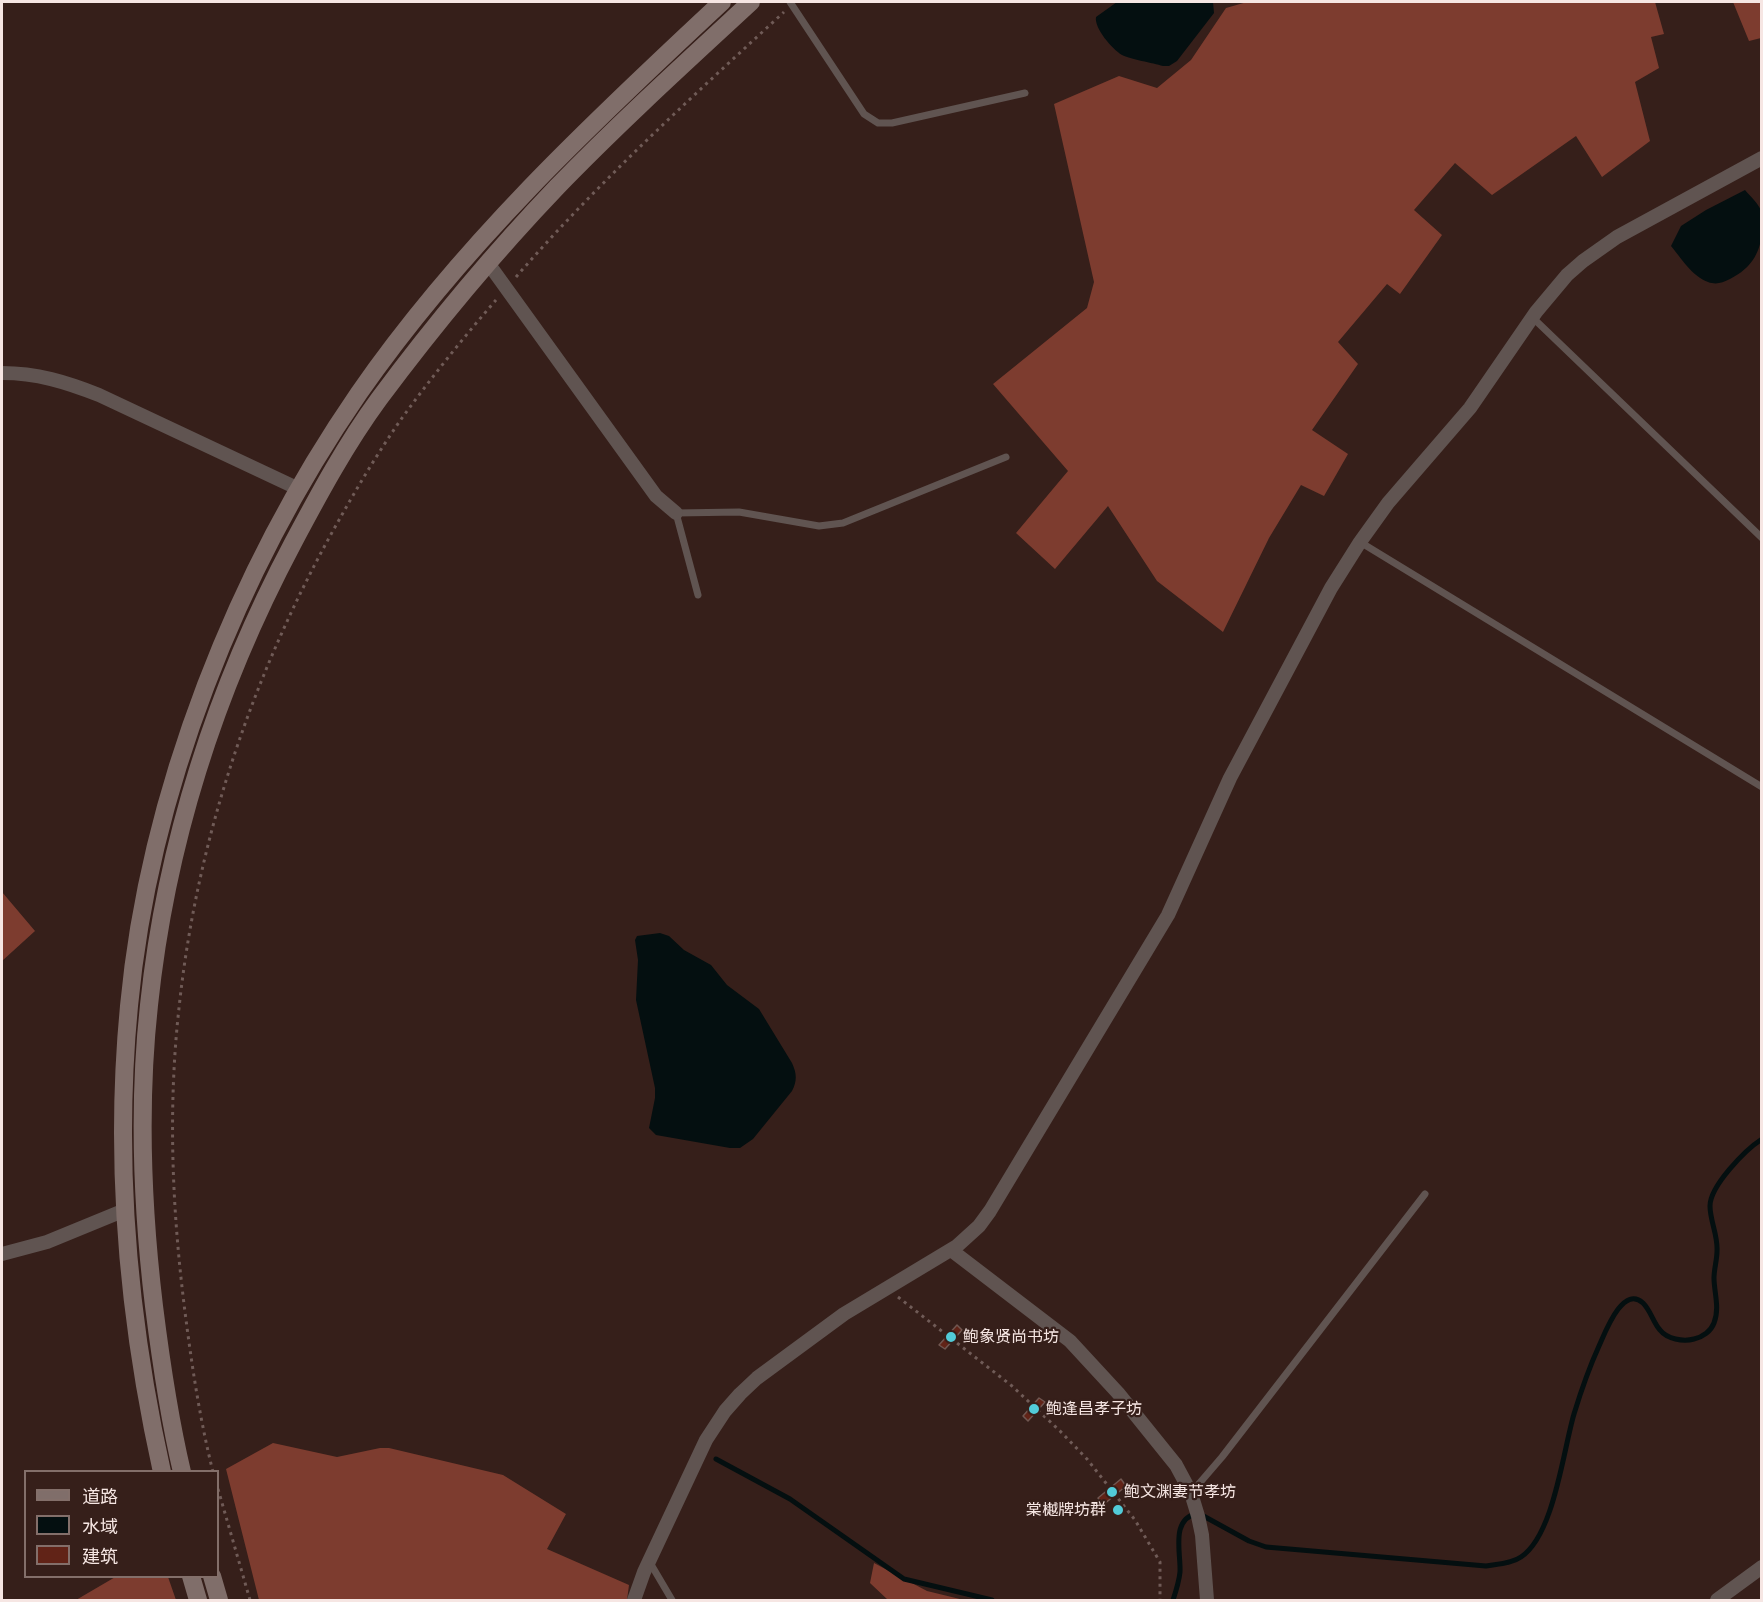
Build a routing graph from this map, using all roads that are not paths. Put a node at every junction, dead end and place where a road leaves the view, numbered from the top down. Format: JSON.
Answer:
{"nodes":[{"id":1,"x":722,"y":2,"type":"edge"},
{"id":2,"x":751,"y":2,"type":"edge"},
{"id":3,"x":791,"y":3,"type":"edge"},
{"id":4,"x":1025,"y":93,"type":"dead end"},
{"id":5,"x":1761,"y":158,"type":"edge"},
{"id":6,"x":488,"y":263,"type":"junction"},
{"id":7,"x":1532,"y":317,"type":"junction"},
{"id":8,"x":2,"y":373,"type":"edge"},
{"id":9,"x":1006,"y":457,"type":"dead end"},
{"id":10,"x":299,"y":489,"type":"junction"},
{"id":11,"x":676,"y":513,"type":"junction"},
{"id":12,"x":1761,"y":538,"type":"edge"},
{"id":13,"x":1360,"y":542,"type":"junction"},
{"id":14,"x":698,"y":595,"type":"dead end"},
{"id":15,"x":1761,"y":787,"type":"edge"},
{"id":16,"x":1425,"y":1194,"type":"dead end"},
{"id":17,"x":125,"y":1210,"type":"junction"},
{"id":18,"x":951,"y":1250,"type":"junction"},
{"id":19,"x":2,"y":1254,"type":"edge"},
{"id":20,"x":162,"y":1470,"type":"edge"},
{"id":21,"x":182,"y":1470,"type":"edge"},
{"id":22,"x":1191,"y":1493,"type":"junction"},
{"id":23,"x":649,"y":1561,"type":"junction"},
{"id":24,"x":1761,"y":1567,"type":"edge"},
{"id":25,"x":192,"y":1578,"type":"edge"},
{"id":26,"x":213,"y":1578,"type":"edge"},
{"id":27,"x":198,"y":1600,"type":"edge"},
{"id":28,"x":219,"y":1600,"type":"edge"},
{"id":29,"x":634,"y":1600,"type":"edge"},
{"id":30,"x":672,"y":1600,"type":"edge"},
{"id":31,"x":1207,"y":1600,"type":"edge"},
{"id":32,"x":1717,"y":1600,"type":"edge"}],
"edges":[{"from":1,"to":10,"type":"main road"},
{"from":2,"to":6,"type":"main road"},
{"from":3,"to":4,"type":"lane"},
{"from":5,"to":7,"type":"street"},
{"from":6,"to":11,"type":"street"},
{"from":6,"to":21,"type":"main road"},
{"from":7,"to":12,"type":"lane"},
{"from":7,"to":13,"type":"street"},
{"from":8,"to":10,"type":"street"},
{"from":9,"to":11,"type":"lane"},
{"from":10,"to":17,"type":"main road"},
{"from":11,"to":14,"type":"lane"},
{"from":13,"to":15,"type":"lane"},
{"from":13,"to":18,"type":"street"},
{"from":16,"to":22,"type":"lane"},
{"from":17,"to":19,"type":"street"},
{"from":17,"to":20,"type":"main road"},
{"from":18,"to":22,"type":"street"},
{"from":18,"to":23,"type":"street"},
{"from":22,"to":31,"type":"street"},
{"from":23,"to":29,"type":"street"},
{"from":23,"to":30,"type":"lane"},
{"from":24,"to":32,"type":"street"},
{"from":25,"to":27,"type":"main road"},
{"from":26,"to":28,"type":"main road"}]}
